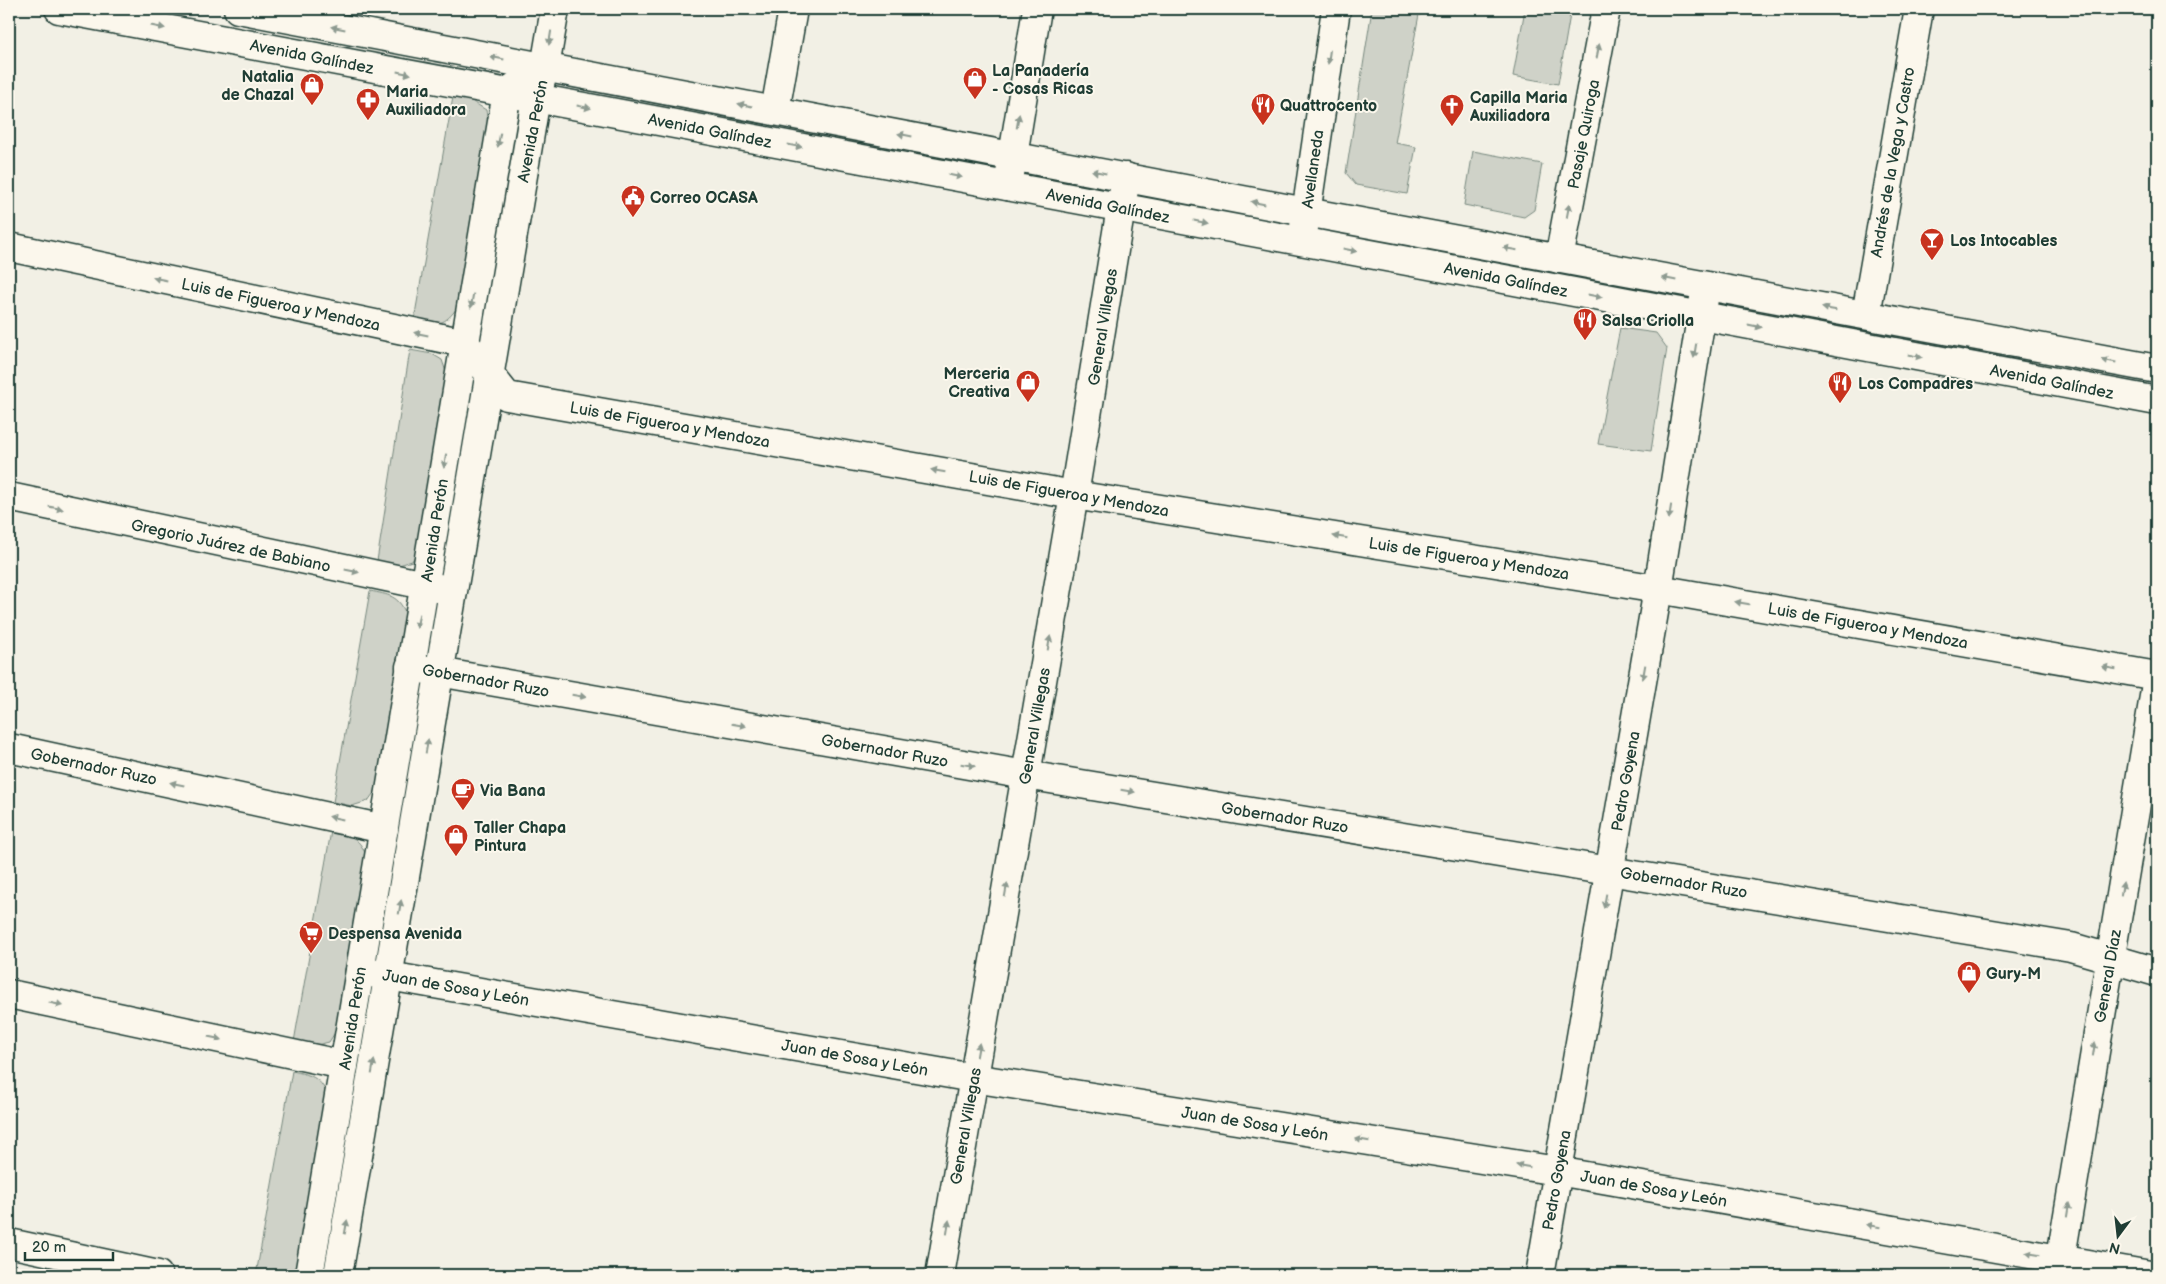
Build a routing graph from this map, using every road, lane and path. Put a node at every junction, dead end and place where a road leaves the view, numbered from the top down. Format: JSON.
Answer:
{"nodes":[{"id":1,"x":59,"y":9,"type":"edge"},
{"id":2,"x":238,"y":9,"type":"edge"},
{"id":3,"x":555,"y":9,"type":"edge"},
{"id":4,"x":793,"y":9,"type":"edge"},
{"id":5,"x":1037,"y":9,"type":"edge"},
{"id":6,"x":1336,"y":9,"type":"edge"},
{"id":7,"x":1606,"y":9,"type":"edge"},
{"id":8,"x":1919,"y":9,"type":"edge"},
{"id":9,"x":545,"y":67,"type":"junction"},
{"id":10,"x":507,"y":92,"type":"junction"},
{"id":11,"x":536,"y":98,"type":"junction"},
{"id":12,"x":774,"y":111,"type":"junction"},
{"id":13,"x":1012,"y":156,"type":"junction"},
{"id":14,"x":1126,"y":177,"type":"junction"},
{"id":15,"x":1008,"y":186,"type":"junction"},
{"id":16,"x":1121,"y":207,"type":"junction"},
{"id":17,"x":1306,"y":212,"type":"junction"},
{"id":18,"x":1302,"y":241,"type":"junction"},
{"id":19,"x":9,"y":247,"type":"edge"},
{"id":20,"x":1559,"y":259,"type":"junction"},
{"id":21,"x":1706,"y":286,"type":"junction"},
{"id":22,"x":1866,"y":315,"type":"junction"},
{"id":23,"x":1701,"y":316,"type":"junction"},
{"id":24,"x":465,"y":343,"type":"junction"},
{"id":25,"x":2157,"y":370,"type":"edge"},
{"id":26,"x":490,"y":374,"type":"junction"},
{"id":27,"x":2157,"y":401,"type":"edge"},
{"id":28,"x":1074,"y":495,"type":"junction"},
{"id":29,"x":9,"y":497,"type":"edge"},
{"id":30,"x":424,"y":586,"type":"junction"},
{"id":31,"x":1658,"y":589,"type":"junction"},
{"id":32,"x":453,"y":591,"type":"junction"},
{"id":33,"x":410,"y":667,"type":"junction"},
{"id":34,"x":440,"y":672,"type":"junction"},
{"id":35,"x":2157,"y":677,"type":"edge"},
{"id":36,"x":2155,"y":705,"type":"edge"},
{"id":37,"x":9,"y":748,"type":"edge"},
{"id":38,"x":1026,"y":775,"type":"junction"},
{"id":39,"x":384,"y":829,"type":"junction"},
{"id":40,"x":1610,"y":870,"type":"junction"},
{"id":41,"x":2110,"y":959,"type":"junction"},
{"id":42,"x":360,"y":971,"type":"junction"},
{"id":43,"x":2157,"y":972,"type":"edge"},
{"id":44,"x":388,"y":975,"type":"junction"},
{"id":45,"x":9,"y":994,"type":"edge"},
{"id":46,"x":344,"y":1065,"type":"junction"},
{"id":47,"x":973,"y":1078,"type":"junction"},
{"id":48,"x":1557,"y":1171,"type":"junction"},
{"id":49,"x":9,"y":1243,"type":"edge"},
{"id":50,"x":2059,"y":1267,"type":"edge"},
{"id":51,"x":158,"y":1275,"type":"edge"},
{"id":52,"x":309,"y":1275,"type":"edge"},
{"id":53,"x":338,"y":1275,"type":"edge"},
{"id":54,"x":940,"y":1275,"type":"edge"},
{"id":55,"x":1540,"y":1275,"type":"edge"},
{"id":56,"x":2150,"y":1275,"type":"edge"}],
"edges":[{"from":1,"to":10,"type":"street","name":"Avenida Galíndez","one_way":true},
{"from":9,"to":2,"type":"street","name":"Avenida Galíndez","one_way":true},
{"from":3,"to":9,"type":"street","one_way":true},
{"from":4,"to":12,"type":"street"},
{"from":13,"to":5,"type":"street","one_way":true},
{"from":6,"to":17,"type":"street","name":"Avellaneda","one_way":true},
{"from":20,"to":7,"type":"street","name":"Pasaje Quiroga","one_way":true},
{"from":8,"to":22,"type":"street","name":"Andrés de la Vega y Castro"},
{"from":9,"to":10,"type":"street","name":"Avenida Perón"},
{"from":9,"to":11,"type":"street","name":"Avenida Perón"},
{"from":12,"to":9,"type":"street","name":"Avenida Galíndez","one_way":true},
{"from":10,"to":11,"type":"street","name":"Avenida Galíndez"},
{"from":10,"to":24,"type":"street","name":"Avenida Perón","one_way":true},
{"from":11,"to":15,"type":"street","name":"Avenida Galíndez","one_way":true},
{"from":11,"to":26,"type":"street","name":"Avenida Perón"},
{"from":13,"to":12,"type":"street","name":"Avenida Galíndez","one_way":true},
{"from":14,"to":13,"type":"street","name":"Avenida Galíndez","one_way":true},
{"from":13,"to":15,"type":"street"},
{"from":14,"to":16,"type":"street","name":"General Villegas"},
{"from":17,"to":14,"type":"street","name":"Avenida Galíndez","one_way":true},
{"from":15,"to":16,"type":"street","name":"Avenida Galíndez"},
{"from":16,"to":18,"type":"street","name":"Avenida Galíndez","one_way":true},
{"from":16,"to":28,"type":"street","name":"General Villegas"},
{"from":17,"to":18,"type":"street","name":"Avellaneda"},
{"from":20,"to":17,"type":"street","name":"Avenida Galíndez","one_way":true},
{"from":18,"to":23,"type":"street","name":"Avenida Galíndez","one_way":true},
{"from":24,"to":19,"type":"street","name":"Luis de Figueroa y Mendoza","one_way":true},
{"from":21,"to":20,"type":"street","name":"Avenida Galíndez","one_way":true},
{"from":22,"to":21,"type":"street","name":"Avenida Galíndez","one_way":true},
{"from":21,"to":23,"type":"street","name":"Pedro Goyena"},
{"from":25,"to":22,"type":"street","name":"Avenida Galíndez","one_way":true},
{"from":23,"to":27,"type":"street","name":"Avenida Galíndez","one_way":true},
{"from":23,"to":31,"type":"street","name":"Pedro Goyena","one_way":true},
{"from":24,"to":26,"type":"street","name":"Luis de Figueroa y Mendoza"},
{"from":24,"to":30,"type":"street","name":"Avenida Perón","one_way":true},
{"from":28,"to":26,"type":"street","name":"Luis de Figueroa y Mendoza","one_way":true},
{"from":26,"to":32,"type":"street","name":"Avenida Perón"},
{"from":31,"to":28,"type":"street","name":"Luis de Figueroa y Mendoza","one_way":true},
{"from":38,"to":28,"type":"street","name":"General Villegas","one_way":true},
{"from":29,"to":30,"type":"street","name":"Gregorio Juárez de Babiano","one_way":true},
{"from":30,"to":32,"type":"street","name":"Gregorio Juárez de Babiano"},
{"from":30,"to":33,"type":"street","name":"Avenida Perón","one_way":true},
{"from":35,"to":31,"type":"street","name":"Luis de Figueroa y Mendoza","one_way":true},
{"from":31,"to":40,"type":"street","name":"Pedro Goyena","one_way":true},
{"from":32,"to":34,"type":"street","name":"Avenida Perón"},
{"from":33,"to":34,"type":"street","name":"Gobernador Ruzo"},
{"from":33,"to":39,"type":"street","name":"Avenida Perón"},
{"from":34,"to":38,"type":"street","name":"Gobernador Ruzo","one_way":true},
{"from":44,"to":34,"type":"street","name":"Avenida Perón","one_way":true},
{"from":35,"to":36,"type":"street","name":"General Díaz"},
{"from":41,"to":36,"type":"street","name":"General Díaz","one_way":true},
{"from":39,"to":37,"type":"street","name":"Gobernador Ruzo","one_way":true},
{"from":38,"to":40,"type":"street","name":"Gobernador Ruzo","one_way":true},
{"from":47,"to":38,"type":"street","name":"General Villegas","one_way":true},
{"from":39,"to":42,"type":"street","name":"Avenida Perón"},
{"from":40,"to":41,"type":"street","name":"Gobernador Ruzo"},
{"from":40,"to":48,"type":"street","name":"Pedro Goyena","one_way":true},
{"from":41,"to":43,"type":"street","name":"Gobernador Ruzo"},
{"from":50,"to":41,"type":"street","name":"General Díaz","one_way":true},
{"from":42,"to":44,"type":"street","name":"Juan de Sosa y León"},
{"from":42,"to":46,"type":"street","name":"Avenida Perón"},
{"from":44,"to":47,"type":"street","name":"Juan de Sosa y León"},
{"from":53,"to":44,"type":"street","name":"Avenida Perón","one_way":true},
{"from":45,"to":46,"type":"street","one_way":true},
{"from":46,"to":52,"type":"street","name":"Avenida Perón"},
{"from":48,"to":47,"type":"street","name":"Juan de Sosa y León","one_way":true},
{"from":54,"to":47,"type":"street","name":"General Villegas","one_way":true},
{"from":50,"to":48,"type":"street","name":"Juan de Sosa y León","one_way":true},
{"from":48,"to":55,"type":"street","name":"Pedro Goyena"},
{"from":49,"to":51,"type":"street"},
{"from":50,"to":56,"type":"street","name":"Juan de Sosa y León"}]}
